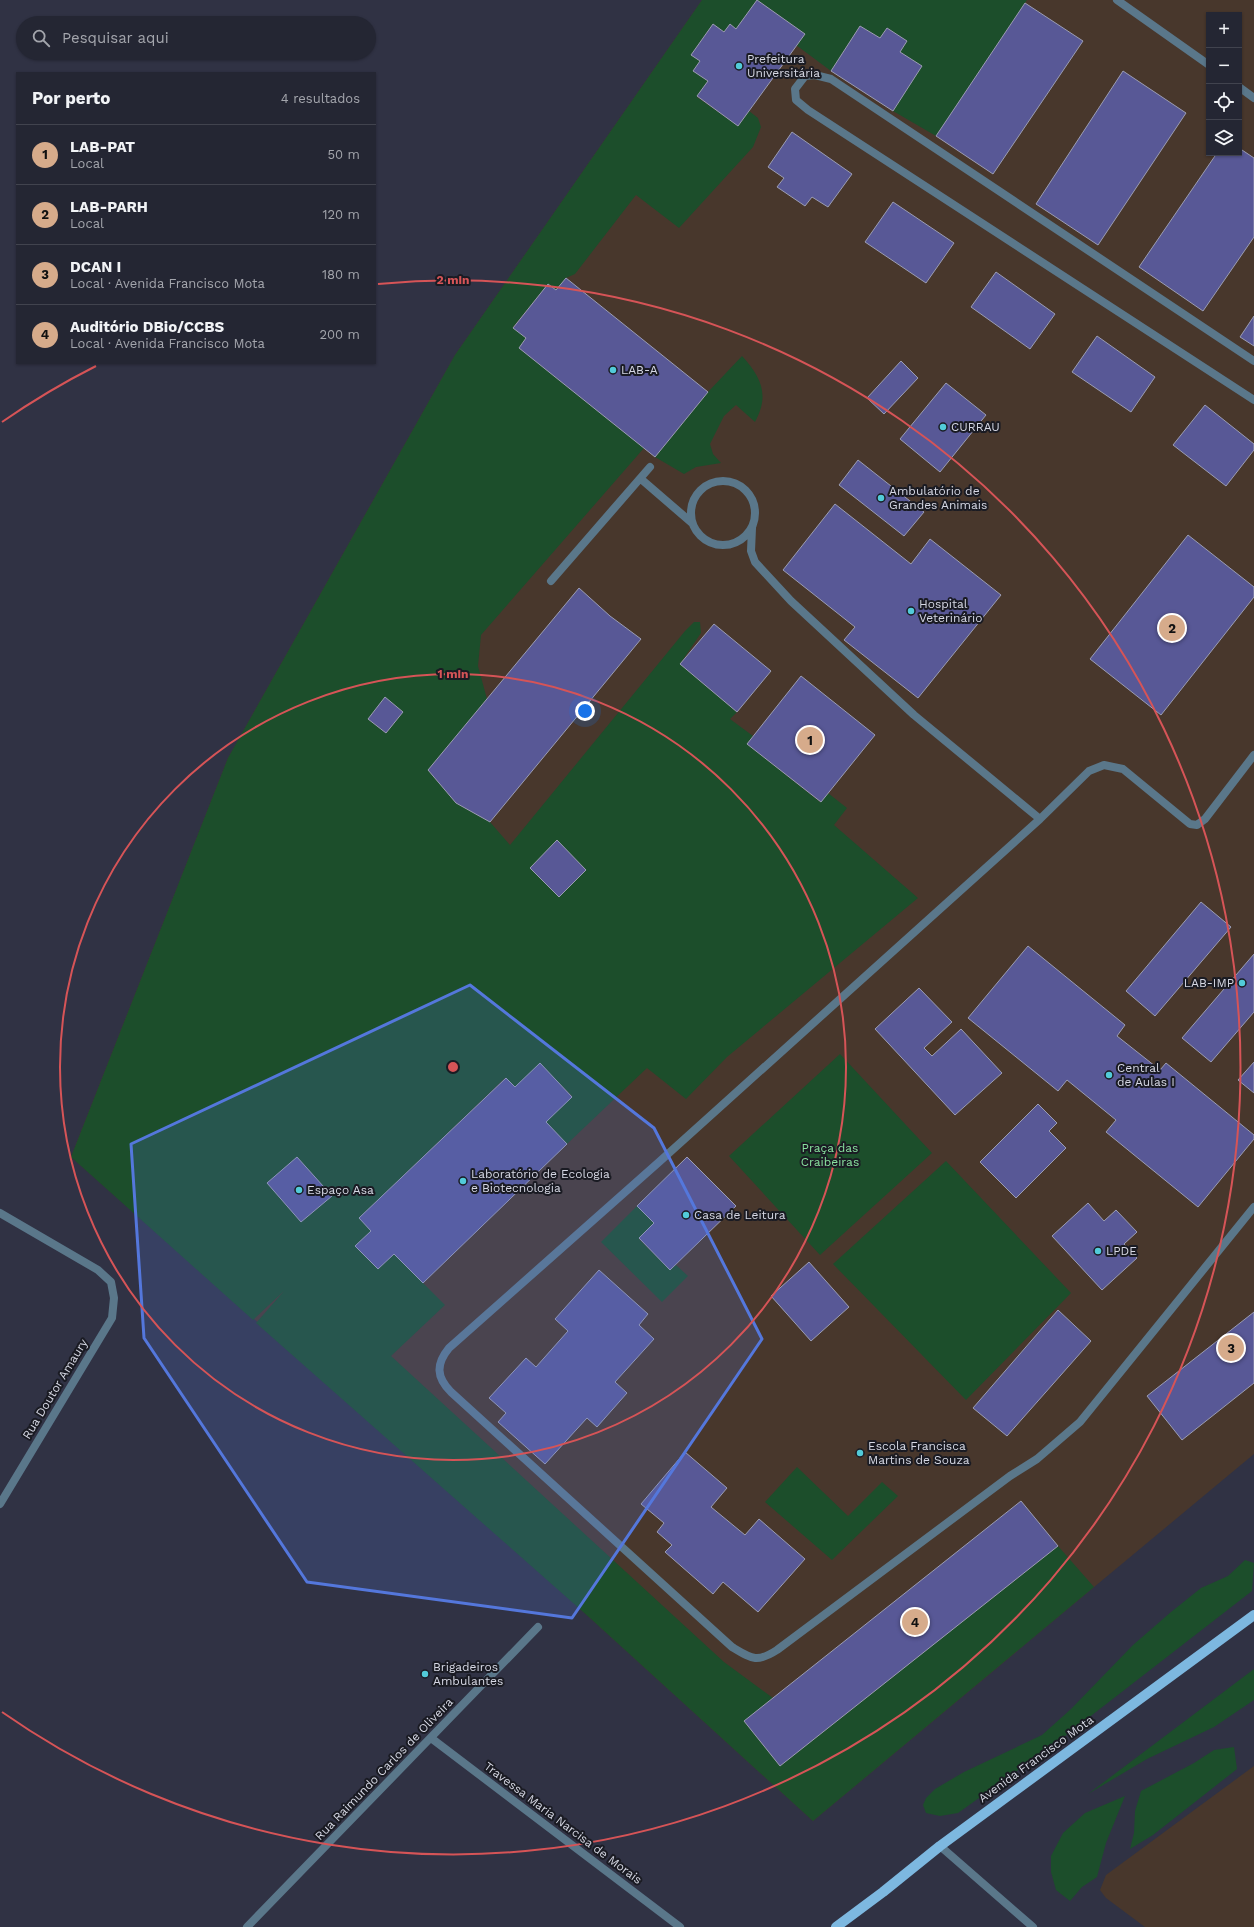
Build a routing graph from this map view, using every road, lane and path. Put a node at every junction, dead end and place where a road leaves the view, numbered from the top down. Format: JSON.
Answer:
{"nodes":[{"id":1,"x":1117,"y":0,"type":"edge"},
{"id":2,"x":1206,"y":64,"type":"edge"},
{"id":3,"x":1242,"y":89,"type":"edge"},
{"id":4,"x":1254,"y":98,"type":"edge"},
{"id":5,"x":1254,"y":361,"type":"edge"},
{"id":6,"x":1254,"y":400,"type":"edge"},
{"id":7,"x":650,"y":467,"type":"dead end"},
{"id":8,"x":641,"y":479,"type":"junction"},
{"id":9,"x":692,"y":523,"type":"junction"},
{"id":10,"x":752,"y":528,"type":"junction"},
{"id":11,"x":551,"y":581,"type":"dead end"},
{"id":12,"x":1254,"y":755,"type":"edge"},
{"id":13,"x":1040,"y":819,"type":"junction"},
{"id":14,"x":1254,"y":1207,"type":"edge"},
{"id":15,"x":0,"y":1213,"type":"edge"},
{"id":16,"x":0,"y":1504,"type":"edge"},
{"id":17,"x":1254,"y":1614,"type":"edge"},
{"id":18,"x":538,"y":1627,"type":"dead end"},
{"id":19,"x":431,"y":1738,"type":"junction"},
{"id":20,"x":940,"y":1846,"type":"junction"},
{"id":21,"x":247,"y":1927,"type":"edge"},
{"id":22,"x":680,"y":1927,"type":"edge"},
{"id":23,"x":836,"y":1927,"type":"edge"},
{"id":24,"x":1033,"y":1927,"type":"edge"}],
"edges":[{"from":1,"to":2,"type":"street"},
{"from":3,"to":4,"type":"street"},
{"from":5,"to":6,"type":"street"},
{"from":7,"to":8,"type":"street"},
{"from":8,"to":9,"type":"street"},
{"from":8,"to":11,"type":"street"},
{"from":9,"to":10,"type":"street"},
{"from":9,"to":10,"type":"street"},
{"from":10,"to":13,"type":"street"},
{"from":12,"to":13,"type":"street"},
{"from":13,"to":14,"type":"street"},
{"from":15,"to":16,"type":"street","name":"Rua Doutor Amaury"},
{"from":17,"to":20,"type":"main road","name":"Avenida Francisco Mota"},
{"from":18,"to":19,"type":"street","name":"Rua Raimundo Carlos de Oliveira"},
{"from":19,"to":21,"type":"street","name":"Rua Raimundo Carlos de Oliveira"},
{"from":19,"to":22,"type":"street","name":"Travessa Maria Narcisa de Morais"},
{"from":20,"to":23,"type":"main road","name":"Avenida Francisco Mota"},
{"from":20,"to":24,"type":"street"}]}
